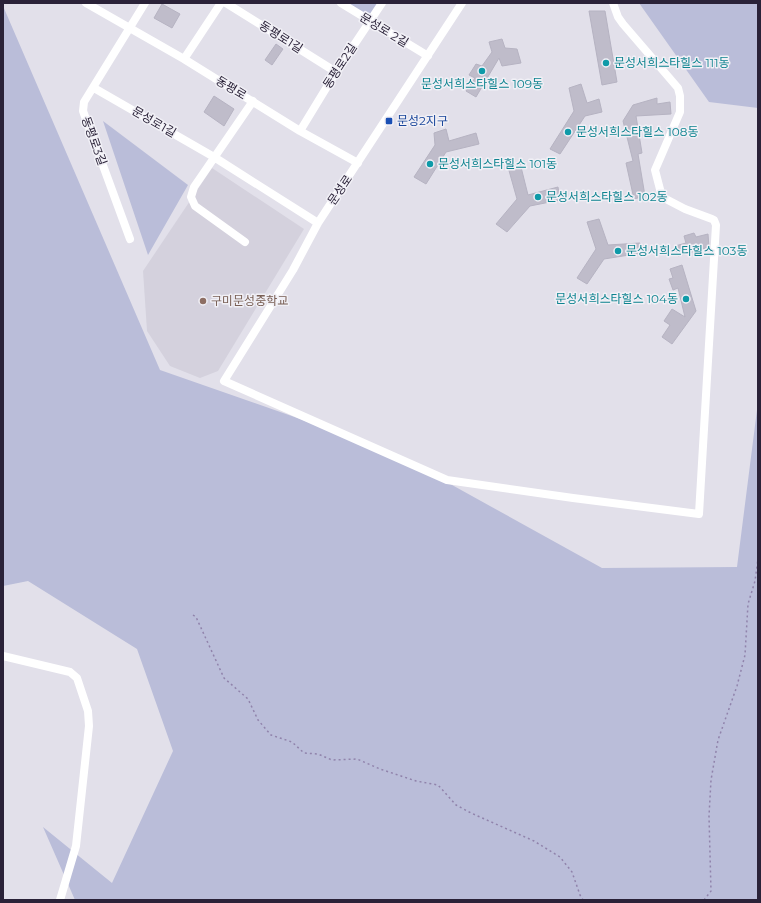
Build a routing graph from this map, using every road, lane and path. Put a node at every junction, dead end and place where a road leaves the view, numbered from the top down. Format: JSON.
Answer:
{"nodes":[{"id":1,"x":86,"y":3,"type":"edge"},
{"id":2,"x":145,"y":3,"type":"edge"},
{"id":3,"x":221,"y":3,"type":"edge"},
{"id":4,"x":226,"y":3,"type":"edge"},
{"id":5,"x":341,"y":3,"type":"edge"},
{"id":6,"x":382,"y":3,"type":"edge"},
{"id":7,"x":462,"y":3,"type":"edge"},
{"id":8,"x":613,"y":3,"type":"edge"},
{"id":9,"x":370,"y":22,"type":"junction"},
{"id":10,"x":130,"y":29,"type":"junction"},
{"id":11,"x":428,"y":56,"type":"junction"},
{"id":12,"x":184,"y":59,"type":"junction"},
{"id":13,"x":336,"y":72,"type":"junction"},
{"id":14,"x":94,"y":88,"type":"junction"},
{"id":15,"x":252,"y":101,"type":"junction"},
{"id":16,"x":300,"y":131,"type":"junction"},
{"id":17,"x":214,"y":157,"type":"junction"},
{"id":18,"x":358,"y":163,"type":"junction"},
{"id":19,"x":318,"y":223,"type":"junction"},
{"id":20,"x":130,"y":239,"type":"dead end"},
{"id":21,"x":245,"y":242,"type":"dead end"},
{"id":22,"x":758,"y":484,"type":"edge"},
{"id":23,"x":758,"y":506,"type":"edge"},
{"id":24,"x":758,"y":559,"type":"edge"},
{"id":25,"x":193,"y":615,"type":"dead end"},
{"id":26,"x":3,"y":656,"type":"edge"},
{"id":27,"x":60,"y":900,"type":"edge"},
{"id":28,"x":584,"y":900,"type":"edge"},
{"id":29,"x":704,"y":900,"type":"edge"}],
"edges":[{"from":1,"to":10,"type":"street","name":"동평로"},
{"from":2,"to":10,"type":"street"},
{"from":3,"to":12,"type":"street"},
{"from":4,"to":13,"type":"street","name":"동평로1길"},
{"from":5,"to":9,"type":"street","name":"문성로 2길"},
{"from":6,"to":9,"type":"street","name":"동평로2길"},
{"from":7,"to":11,"type":"street","name":"문성로"},
{"from":8,"to":19,"type":"street","name":"문성로"},
{"from":9,"to":11,"type":"street","name":"문성로 2길"},
{"from":9,"to":13,"type":"street","name":"동평로2길"},
{"from":10,"to":12,"type":"street","name":"동평로"},
{"from":10,"to":14,"type":"street","name":"동평로3길"},
{"from":11,"to":18,"type":"street","name":"문성로"},
{"from":12,"to":15,"type":"street","name":"동평로"},
{"from":13,"to":16,"type":"street","name":"동평로2길"},
{"from":14,"to":17,"type":"street","name":"문성로1길"},
{"from":14,"to":20,"type":"street","name":"동평로3길"},
{"from":15,"to":16,"type":"street","name":"동평로"},
{"from":15,"to":17,"type":"street"},
{"from":16,"to":18,"type":"street","name":"동평로"},
{"from":17,"to":19,"type":"street","name":"문성로1길"},
{"from":17,"to":21,"type":"street"},
{"from":18,"to":19,"type":"street","name":"문성로"},
{"from":22,"to":23,"type":"path"},
{"from":24,"to":29,"type":"path"},
{"from":25,"to":28,"type":"path"},
{"from":26,"to":27,"type":"street"}]}
